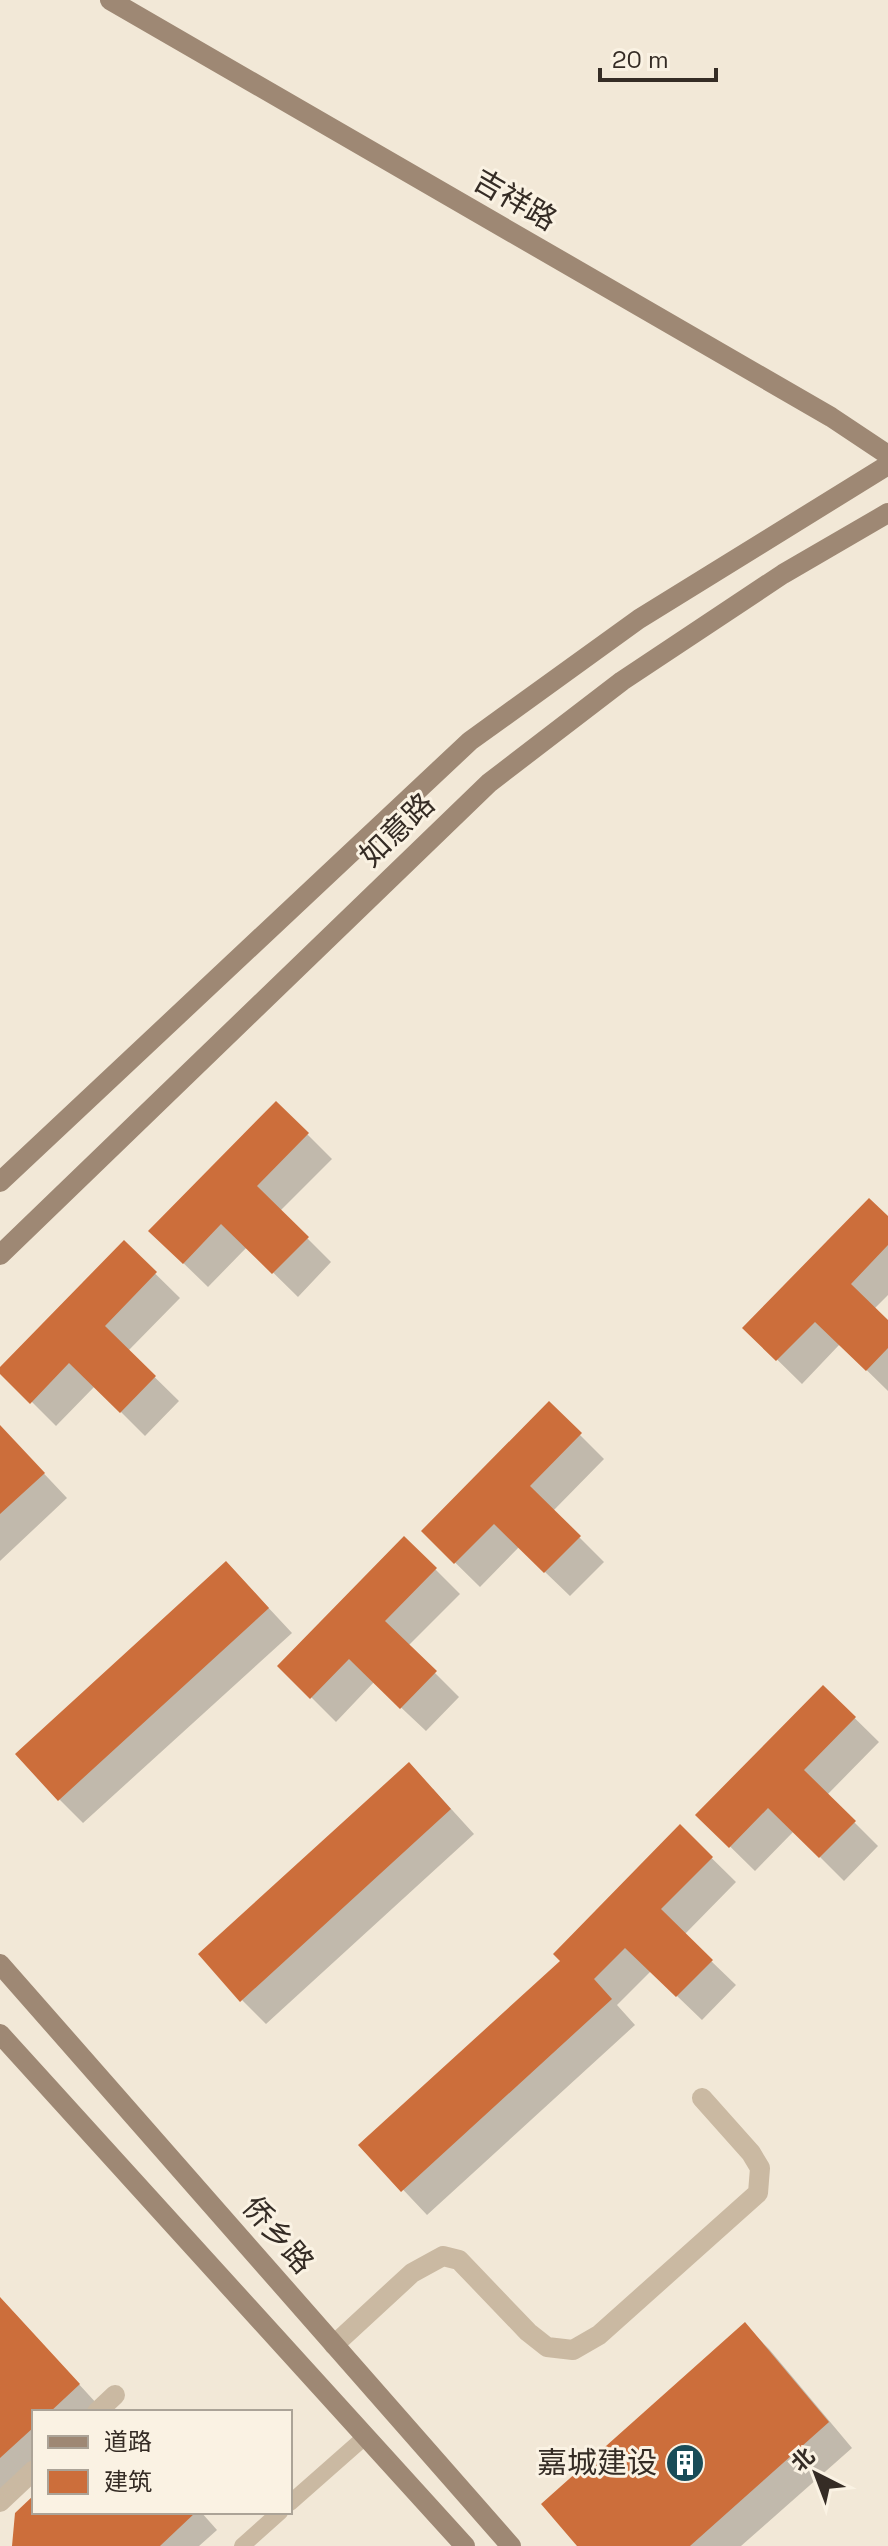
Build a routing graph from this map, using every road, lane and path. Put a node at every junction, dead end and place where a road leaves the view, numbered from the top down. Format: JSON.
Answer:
{"nodes":[{"id":1,"x":110,"y":0,"type":"edge"},
{"id":2,"x":888,"y":455,"type":"edge"},
{"id":3,"x":888,"y":465,"type":"edge"},
{"id":4,"x":888,"y":513,"type":"edge"},
{"id":5,"x":0,"y":1182,"type":"edge"},
{"id":6,"x":0,"y":1255,"type":"edge"},
{"id":7,"x":0,"y":1964,"type":"edge"},
{"id":8,"x":0,"y":2034,"type":"edge"},
{"id":9,"x":702,"y":2098,"type":"dead end"},
{"id":10,"x":334,"y":2345,"type":"junction"},
{"id":11,"x":115,"y":2395,"type":"dead end"},
{"id":12,"x":99,"y":2410,"type":"edge"},
{"id":13,"x":366,"y":2436,"type":"junction"},
{"id":14,"x":32,"y":2472,"type":"edge"},
{"id":15,"x":292,"y":2501,"type":"edge"},
{"id":16,"x":0,"y":2502,"type":"edge"},
{"id":17,"x":278,"y":2514,"type":"edge"},
{"id":18,"x":242,"y":2546,"type":"edge"},
{"id":19,"x":465,"y":2546,"type":"edge"},
{"id":20,"x":511,"y":2546,"type":"edge"}],
"edges":[{"from":1,"to":2,"type":"street","name":"吉祥路"},
{"from":3,"to":5,"type":"street","name":"如意路"},
{"from":4,"to":6,"type":"street","name":"如意路"},
{"from":7,"to":10,"type":"street","name":"侨乡路"},
{"from":8,"to":13,"type":"street"},
{"from":9,"to":10,"type":"street"},
{"from":10,"to":20,"type":"street","name":"侨乡路"},
{"from":11,"to":12,"type":"street"},
{"from":13,"to":15,"type":"lane"},
{"from":13,"to":19,"type":"street"},
{"from":14,"to":16,"type":"street"},
{"from":17,"to":18,"type":"lane"}]}
